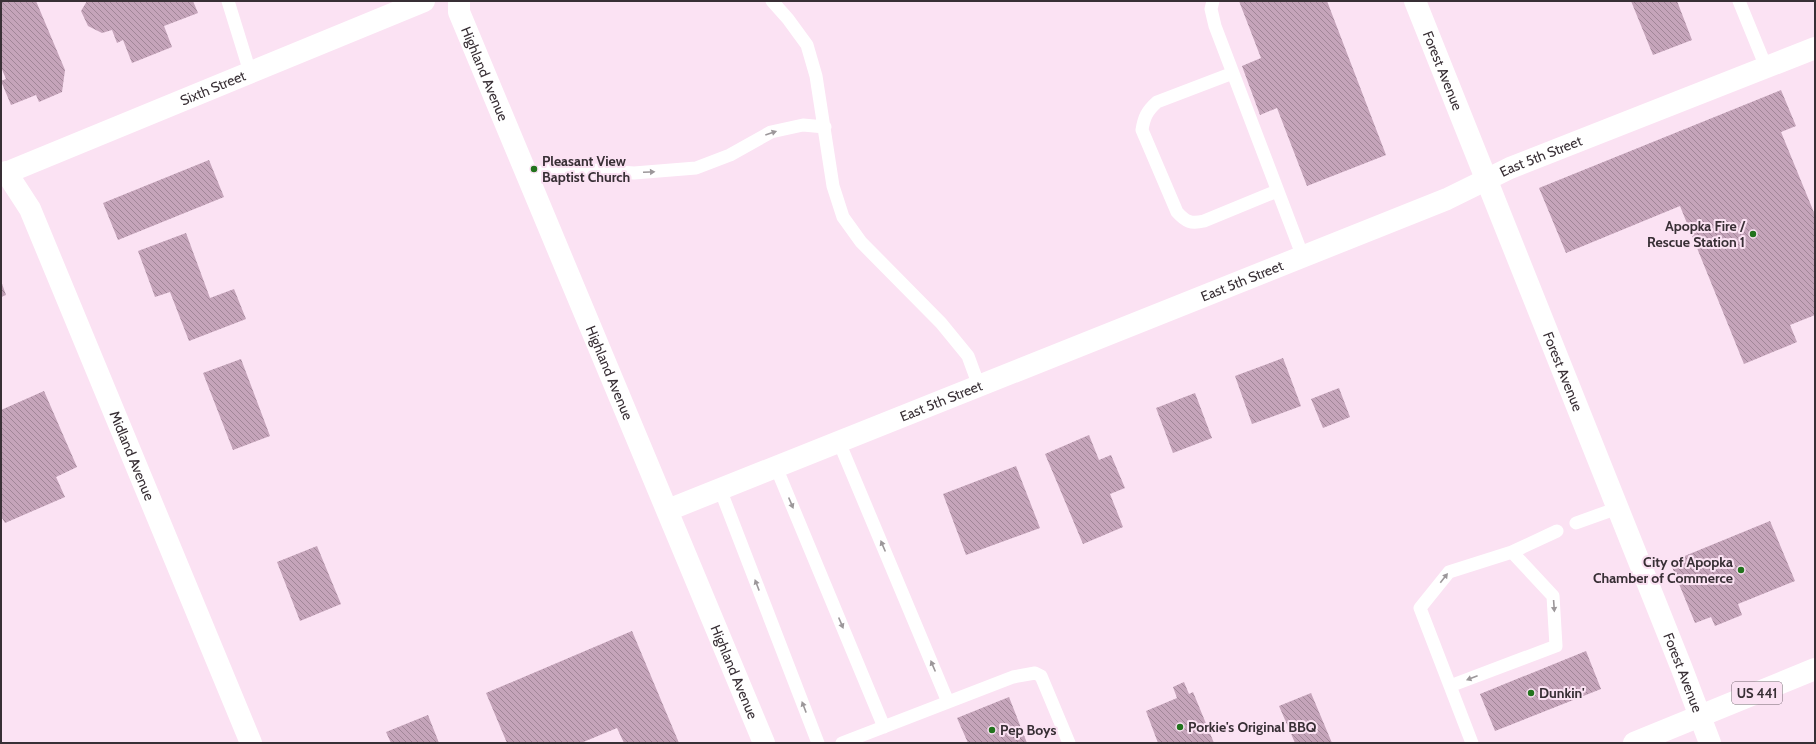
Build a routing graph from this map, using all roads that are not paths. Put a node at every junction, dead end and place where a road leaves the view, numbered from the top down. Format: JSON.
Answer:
{"nodes":[{"id":1,"x":228,"y":1,"type":"edge"},
{"id":2,"x":424,"y":1,"type":"edge"},
{"id":3,"x":459,"y":1,"type":"edge"},
{"id":4,"x":772,"y":1,"type":"edge"},
{"id":5,"x":1213,"y":1,"type":"edge"},
{"id":6,"x":1415,"y":1,"type":"edge"},
{"id":7,"x":1739,"y":1,"type":"edge"},
{"id":8,"x":1815,"y":48,"type":"edge"},
{"id":9,"x":1766,"y":67,"type":"junction"},
{"id":10,"x":250,"y":72,"type":"junction"},
{"id":11,"x":1233,"y":73,"type":"junction"},
{"id":12,"x":825,"y":128,"type":"junction"},
{"id":13,"x":3,"y":170,"type":"edge"},
{"id":14,"x":527,"y":175,"type":"junction"},
{"id":15,"x":1486,"y":180,"type":"junction"},
{"id":16,"x":1277,"y":191,"type":"junction"},
{"id":17,"x":1303,"y":257,"type":"junction"},
{"id":18,"x":979,"y":386,"type":"junction"},
{"id":19,"x":839,"y":442,"type":"junction"},
{"id":20,"x":776,"y":467,"type":"junction"},
{"id":21,"x":720,"y":489,"type":"junction"},
{"id":22,"x":1618,"y":508,"type":"junction"},
{"id":23,"x":668,"y":510,"type":"junction"},
{"id":24,"x":1576,"y":524,"type":"dead end"},
{"id":25,"x":1557,"y":530,"type":"dead end"},
{"id":26,"x":1512,"y":552,"type":"junction"},
{"id":27,"x":1815,"y":669,"type":"edge"},
{"id":28,"x":1450,"y":686,"type":"junction"},
{"id":29,"x":948,"y":702,"type":"junction"},
{"id":30,"x":1700,"y":717,"type":"junction"},
{"id":31,"x":884,"y":727,"type":"junction"},
{"id":32,"x":251,"y":743,"type":"edge"},
{"id":33,"x":764,"y":743,"type":"edge"},
{"id":34,"x":818,"y":743,"type":"edge"},
{"id":35,"x":842,"y":743,"type":"edge"},
{"id":36,"x":1070,"y":743,"type":"edge"},
{"id":37,"x":1472,"y":743,"type":"edge"},
{"id":38,"x":1634,"y":743,"type":"edge"},
{"id":39,"x":1710,"y":743,"type":"edge"}],
"edges":[{"from":1,"to":10,"type":"lane"},
{"from":2,"to":10,"type":"street","name":"Sixth Street"},
{"from":3,"to":14,"type":"street","name":"Highland Avenue"},
{"from":4,"to":12,"type":"lane"},
{"from":5,"to":11,"type":"lane"},
{"from":6,"to":15,"type":"street","name":"Forest Avenue"},
{"from":7,"to":9,"type":"lane"},
{"from":8,"to":9,"type":"street","name":"East 5th Street"},
{"from":9,"to":15,"type":"street","name":"East 5th Street"},
{"from":10,"to":13,"type":"street","name":"Sixth Street"},
{"from":11,"to":16,"type":"lane"},
{"from":11,"to":16,"type":"lane"},
{"from":14,"to":12,"type":"lane","one_way":true},
{"from":12,"to":18,"type":"lane"},
{"from":13,"to":32,"type":"street","name":"Midland Avenue"},
{"from":14,"to":23,"type":"street","name":"Highland Avenue"},
{"from":15,"to":17,"type":"street","name":"East 5th Street"},
{"from":15,"to":22,"type":"street","name":"Forest Avenue"},
{"from":16,"to":17,"type":"lane"},
{"from":17,"to":18,"type":"street","name":"East 5th Street"},
{"from":18,"to":19,"type":"street","name":"East 5th Street"},
{"from":19,"to":20,"type":"street","name":"East 5th Street"},
{"from":29,"to":19,"type":"lane","one_way":true},
{"from":20,"to":21,"type":"street","name":"East 5th Street"},
{"from":20,"to":31,"type":"lane","one_way":true},
{"from":21,"to":23,"type":"street","name":"East 5th Street"},
{"from":34,"to":21,"type":"lane","one_way":true},
{"from":22,"to":24,"type":"lane"},
{"from":22,"to":30,"type":"street","name":"Forest Avenue"},
{"from":23,"to":33,"type":"street","name":"Highland Avenue"},
{"from":25,"to":26,"type":"lane"},
{"from":28,"to":26,"type":"lane","one_way":true},
{"from":26,"to":28,"type":"lane","one_way":true},
{"from":27,"to":30,"type":"street","number":"US 441"},
{"from":28,"to":37,"type":"lane"},
{"from":29,"to":31,"type":"lane"},
{"from":29,"to":36,"type":"lane"},
{"from":30,"to":38,"type":"street","number":"US 441"},
{"from":30,"to":39,"type":"street","name":"Forest Avenue"},
{"from":31,"to":35,"type":"lane"}]}
